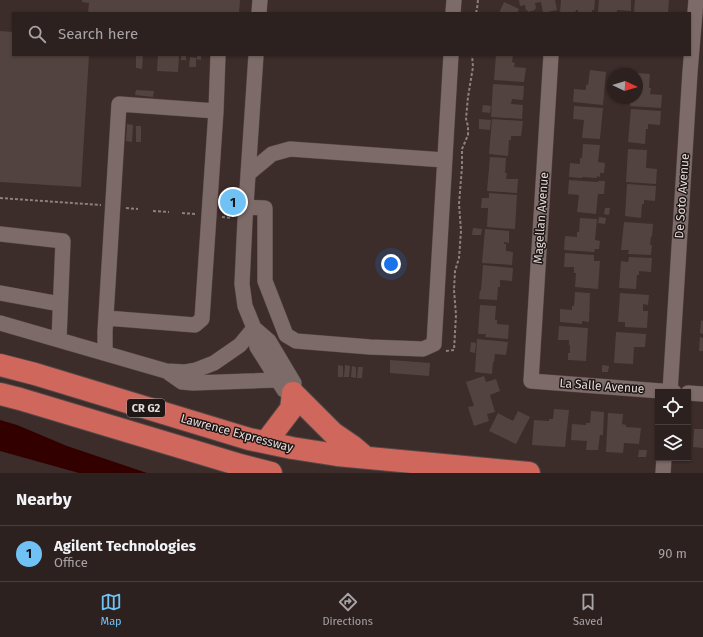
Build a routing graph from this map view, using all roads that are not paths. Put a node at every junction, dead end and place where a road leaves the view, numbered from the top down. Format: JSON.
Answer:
{"nodes":[{"id":1,"x":260,"y":0,"type":"edge"},
{"id":2,"x":454,"y":0,"type":"edge"},
{"id":3,"x":696,"y":0,"type":"edge"},
{"id":4,"x":259,"y":12,"type":"edge"},
{"id":5,"x":453,"y":12,"type":"edge"},
{"id":6,"x":695,"y":52,"type":"edge"},
{"id":7,"x":218,"y":56,"type":"edge"},
{"id":8,"x":256,"y":56,"type":"edge"},
{"id":9,"x":450,"y":56,"type":"edge"},
{"id":10,"x":551,"y":56,"type":"edge"},
{"id":11,"x":216,"y":111,"type":"junction"},
{"id":12,"x":444,"y":160,"type":"junction"},
{"id":13,"x":248,"y":174,"type":"junction"},
{"id":14,"x":246,"y":207,"type":"junction"},
{"id":15,"x":0,"y":234,"type":"edge"},
{"id":16,"x":0,"y":293,"type":"edge"},
{"id":17,"x":60,"y":304,"type":"junction"},
{"id":18,"x":106,"y":318,"type":"junction"},
{"id":19,"x":0,"y":323,"type":"edge"},
{"id":20,"x":254,"y":328,"type":"junction"},
{"id":21,"x":59,"y":340,"type":"junction"},
{"id":22,"x":105,"y":353,"type":"junction"},
{"id":23,"x":0,"y":365,"type":"edge"},
{"id":24,"x":166,"y":372,"type":"junction"},
{"id":25,"x":531,"y":381,"type":"joint"},
{"id":26,"x":285,"y":386,"type":"junction"},
{"id":27,"x":670,"y":389,"type":"edge"},
{"id":28,"x":655,"y":391,"type":"edge"},
{"id":29,"x":691,"y":393,"type":"edge"},
{"id":30,"x":0,"y":394,"type":"edge"},
{"id":31,"x":703,"y":394,"type":"edge"},
{"id":32,"x":266,"y":442,"type":"junction"},
{"id":33,"x":365,"y":457,"type":"junction"},
{"id":34,"x":664,"y":461,"type":"edge"},
{"id":35,"x":271,"y":473,"type":"edge"},
{"id":36,"x":529,"y":473,"type":"edge"},
{"id":37,"x":663,"y":473,"type":"edge"}],
"edges":[{"from":1,"to":4,"type":"street"},
{"from":2,"to":5,"type":"street"},
{"from":3,"to":6,"type":"street","name":"De Soto Avenue"},
{"from":6,"to":27,"type":"street","name":"De Soto Avenue"},
{"from":7,"to":11,"type":"street"},
{"from":8,"to":13,"type":"street"},
{"from":9,"to":12,"type":"street"},
{"from":10,"to":25,"type":"street","name":"Magellan Avenue"},
{"from":11,"to":18,"type":"street"},
{"from":11,"to":18,"type":"street"},
{"from":12,"to":13,"type":"street"},
{"from":12,"to":14,"type":"street"},
{"from":13,"to":14,"type":"street"},
{"from":14,"to":20,"type":"street"},
{"from":15,"to":17,"type":"street"},
{"from":16,"to":17,"type":"street"},
{"from":17,"to":21,"type":"street"},
{"from":18,"to":22,"type":"street"},
{"from":19,"to":21,"type":"street"},
{"from":20,"to":24,"type":"street"},
{"from":20,"to":26,"type":"street"},
{"from":20,"to":26,"type":"street"},
{"from":21,"to":22,"type":"street"},
{"from":22,"to":24,"type":"street"},
{"from":23,"to":32,"type":"highway","name":"Lawrence Expressway","number":"CR G2"},
{"from":24,"to":26,"type":"street"},
{"from":25,"to":28,"type":"street","name":"La Salle Avenue"},
{"from":26,"to":32,"type":"highway"},
{"from":26,"to":33,"type":"highway"},
{"from":29,"to":31,"type":"street"},
{"from":30,"to":35,"type":"highway","number":"CR G2"},
{"from":32,"to":33,"type":"highway","name":"Lawrence Expressway","number":"CR G2"},
{"from":33,"to":36,"type":"highway","name":"Lawrence Expressway","number":"CR G2"},
{"from":34,"to":37,"type":"street"}]}
